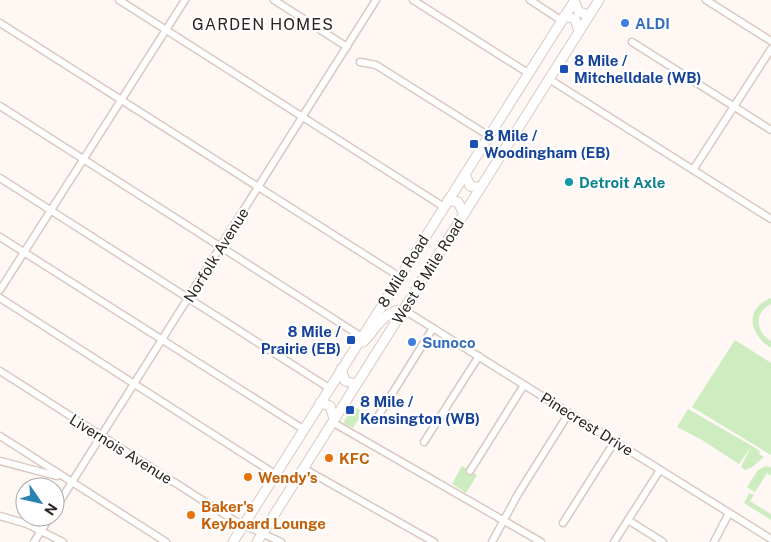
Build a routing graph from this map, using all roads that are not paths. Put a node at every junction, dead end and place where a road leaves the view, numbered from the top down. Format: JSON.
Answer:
{"nodes":[{"id":1,"x":119,"y":0,"type":"edge"},
{"id":2,"x":185,"y":0,"type":"edge"},
{"id":3,"x":274,"y":0,"type":"edge"},
{"id":4,"x":376,"y":0,"type":"edge"},
{"id":5,"x":413,"y":0,"type":"edge"},
{"id":6,"x":530,"y":0,"type":"edge"},
{"id":7,"x":599,"y":0,"type":"edge"},
{"id":8,"x":706,"y":0,"type":"edge"},
{"id":9,"x":574,"y":1,"type":"edge"},
{"id":10,"x":589,"y":15,"type":"junction"},
{"id":11,"x":563,"y":18,"type":"junction"},
{"id":12,"x":0,"y":23,"type":"edge"},
{"id":13,"x":166,"y":30,"type":"junction"},
{"id":14,"x":579,"y":31,"type":"junction"},
{"id":15,"x":771,"y":41,"type":"edge"},
{"id":16,"x":632,"y":42,"type":"dead end"},
{"id":17,"x":348,"y":47,"type":"junction"},
{"id":18,"x":771,"y":49,"type":"edge"},
{"id":19,"x":360,"y":62,"type":"dead end"},
{"id":20,"x":528,"y":73,"type":"junction"},
{"id":21,"x":549,"y":79,"type":"junction"},
{"id":22,"x":121,"y":100,"type":"junction"},
{"id":23,"x":0,"y":106,"type":"edge"},
{"id":24,"x":734,"y":107,"type":"junction"},
{"id":25,"x":303,"y":117,"type":"junction"},
{"id":26,"x":771,"y":130,"type":"edge"},
{"id":27,"x":488,"y":136,"type":"junction"},
{"id":28,"x":83,"y":159,"type":"junction"},
{"id":29,"x":693,"y":170,"type":"junction"},
{"id":30,"x":465,"y":174,"type":"junction"},
{"id":31,"x":0,"y":178,"type":"edge"},
{"id":32,"x":258,"y":187,"type":"junction"},
{"id":33,"x":480,"y":188,"type":"junction"},
{"id":34,"x":446,"y":203,"type":"junction"},
{"id":35,"x":51,"y":210,"type":"junction"},
{"id":36,"x":464,"y":214,"type":"junction"},
{"id":37,"x":771,"y":219,"type":"edge"},
{"id":38,"x":0,"y":237,"type":"edge"},
{"id":39,"x":221,"y":247,"type":"junction"},
{"id":40,"x":24,"y":252,"type":"junction"},
{"id":41,"x":400,"y":277,"type":"junction"},
{"id":42,"x":0,"y":290,"type":"edge"},
{"id":43,"x":0,"y":298,"type":"edge"},
{"id":44,"x":189,"y":298,"type":"junction"},
{"id":45,"x":404,"y":310,"type":"junction"},
{"id":46,"x":433,"y":328,"type":"junction"},
{"id":47,"x":362,"y":336,"type":"junction"},
{"id":48,"x":162,"y":340,"type":"junction"},
{"id":49,"x":351,"y":354,"type":"junction"},
{"id":50,"x":478,"y":356,"type":"junction"},
{"id":51,"x":341,"y":369,"type":"junction"},
{"id":52,"x":0,"y":371,"type":"edge"},
{"id":53,"x":135,"y":383,"type":"junction"},
{"id":54,"x":356,"y":384,"type":"junction"},
{"id":55,"x":524,"y":385,"type":"junction"},
{"id":56,"x":329,"y":388,"type":"junction"},
{"id":57,"x":320,"y":403,"type":"junction"},
{"id":58,"x":569,"y":413,"type":"junction"},
{"id":59,"x":377,"y":418,"type":"dead end"},
{"id":60,"x":333,"y":420,"type":"junction"},
{"id":61,"x":303,"y":429,"type":"junction"},
{"id":62,"x":0,"y":436,"type":"edge"},
{"id":63,"x":102,"y":436,"type":"junction"},
{"id":64,"x":615,"y":441,"type":"junction"},
{"id":65,"x":424,"y":442,"type":"dead end"},
{"id":66,"x":0,"y":461,"type":"edge"},
{"id":67,"x":303,"y":468,"type":"junction"},
{"id":68,"x":470,"y":470,"type":"dead end"},
{"id":69,"x":660,"y":470,"type":"junction"},
{"id":70,"x":275,"y":474,"type":"junction"},
{"id":71,"x":62,"y":477,"type":"joint"},
{"id":72,"x":65,"y":479,"type":"edge"},
{"id":73,"x":71,"y":483,"type":"junction"},
{"id":74,"x":65,"y":493,"type":"edge"},
{"id":75,"x":729,"y":513,"type":"junction"},
{"id":76,"x":0,"y":516,"type":"edge"},
{"id":77,"x":628,"y":520,"type":"junction"},
{"id":78,"x":504,"y":521,"type":"junction"},
{"id":79,"x":563,"y":523,"type":"dead end"},
{"id":80,"x":243,"y":525,"type":"junction"},
{"id":81,"x":44,"y":527,"type":"edge"},
{"id":82,"x":42,"y":530,"type":"junction"},
{"id":83,"x":262,"y":533,"type":"junction"},
{"id":84,"x":771,"y":539,"type":"edge"},
{"id":85,"x":34,"y":542,"type":"edge"},
{"id":86,"x":63,"y":542,"type":"edge"},
{"id":87,"x":166,"y":542,"type":"edge"},
{"id":88,"x":232,"y":542,"type":"edge"},
{"id":89,"x":257,"y":542,"type":"edge"},
{"id":90,"x":281,"y":542,"type":"edge"},
{"id":91,"x":434,"y":542,"type":"edge"},
{"id":92,"x":492,"y":542,"type":"edge"},
{"id":93,"x":541,"y":542,"type":"edge"},
{"id":94,"x":614,"y":542,"type":"edge"},
{"id":95,"x":662,"y":542,"type":"edge"},
{"id":96,"x":714,"y":542,"type":"edge"}],
"edges":[{"from":1,"to":13,"type":"street"},
{"from":2,"to":13,"type":"street"},
{"from":3,"to":17,"type":"street"},
{"from":4,"to":17,"type":"street","name":"Norfolk Avenue"},
{"from":5,"to":20,"type":"street"},
{"from":6,"to":11,"type":"street"},
{"from":7,"to":10,"type":"highway","name":"West 8 Mile Road"},
{"from":8,"to":15,"type":"street"},
{"from":9,"to":10,"type":"highway"},
{"from":9,"to":11,"type":"highway","name":"8 Mile Road"},
{"from":10,"to":14,"type":"highway","name":"West 8 Mile Road"},
{"from":11,"to":14,"type":"highway"},
{"from":11,"to":20,"type":"highway","name":"8 Mile Road"},
{"from":12,"to":22,"type":"street"},
{"from":13,"to":22,"type":"street"},
{"from":13,"to":25,"type":"street"},
{"from":14,"to":21,"type":"highway","name":"West 8 Mile Road"},
{"from":16,"to":24,"type":"street"},
{"from":17,"to":25,"type":"street","name":"Norfolk Avenue"},
{"from":18,"to":24,"type":"street"},
{"from":19,"to":27,"type":"street"},
{"from":20,"to":27,"type":"highway","name":"8 Mile Road"},
{"from":21,"to":29,"type":"street"},
{"from":21,"to":33,"type":"highway","name":"West 8 Mile Road"},
{"from":22,"to":28,"type":"street"},
{"from":22,"to":32,"type":"street"},
{"from":23,"to":28,"type":"street"},
{"from":24,"to":26,"type":"street"},
{"from":24,"to":29,"type":"street"},
{"from":25,"to":32,"type":"street","name":"Norfolk Avenue"},
{"from":25,"to":34,"type":"street"},
{"from":27,"to":30,"type":"highway","name":"8 Mile Road"},
{"from":28,"to":35,"type":"street"},
{"from":28,"to":39,"type":"street"},
{"from":29,"to":37,"type":"street"},
{"from":30,"to":33,"type":"highway"},
{"from":30,"to":34,"type":"highway","name":"8 Mile Road"},
{"from":31,"to":35,"type":"street"},
{"from":32,"to":39,"type":"street","name":"Norfolk Avenue"},
{"from":32,"to":41,"type":"street"},
{"from":33,"to":36,"type":"highway","name":"West 8 Mile Road"},
{"from":34,"to":36,"type":"highway"},
{"from":34,"to":41,"type":"highway","name":"8 Mile Road"},
{"from":35,"to":40,"type":"street"},
{"from":35,"to":44,"type":"street"},
{"from":36,"to":45,"type":"highway","name":"West 8 Mile Road"},
{"from":38,"to":40,"type":"street"},
{"from":39,"to":44,"type":"street","name":"Norfolk Avenue"},
{"from":39,"to":47,"type":"street"},
{"from":40,"to":42,"type":"street"},
{"from":40,"to":48,"type":"street"},
{"from":41,"to":47,"type":"highway","name":"8 Mile Road"},
{"from":43,"to":53,"type":"street"},
{"from":44,"to":48,"type":"street","name":"Norfolk Avenue"},
{"from":44,"to":56,"type":"street"},
{"from":45,"to":46,"type":"street","name":"Pinecrest Drive"},
{"from":45,"to":49,"type":"highway"},
{"from":45,"to":54,"type":"highway","name":"West 8 Mile Road"},
{"from":46,"to":50,"type":"street","name":"Pinecrest Drive"},
{"from":46,"to":59,"type":"street"},
{"from":47,"to":49,"type":"highway","name":"8 Mile Road"},
{"from":48,"to":53,"type":"street","name":"Norfolk Avenue"},
{"from":48,"to":61,"type":"street"},
{"from":49,"to":51,"type":"highway","name":"8 Mile Road"},
{"from":50,"to":55,"type":"street","name":"Pinecrest Drive"},
{"from":50,"to":65,"type":"street"},
{"from":51,"to":54,"type":"highway"},
{"from":51,"to":56,"type":"highway","name":"8 Mile Road"},
{"from":52,"to":63,"type":"street","name":"Livernois Avenue"},
{"from":53,"to":63,"type":"street","name":"Norfolk Avenue"},
{"from":53,"to":70,"type":"street"},
{"from":54,"to":60,"type":"highway","name":"West 8 Mile Road"},
{"from":55,"to":58,"type":"street","name":"Pinecrest Drive"},
{"from":55,"to":68,"type":"street"},
{"from":56,"to":57,"type":"highway","name":"8 Mile Road"},
{"from":57,"to":60,"type":"highway"},
{"from":57,"to":61,"type":"highway","name":"8 Mile Road"},
{"from":58,"to":64,"type":"street","name":"Pinecrest Drive"},
{"from":58,"to":78,"type":"street"},
{"from":60,"to":67,"type":"highway","name":"West 8 Mile Road"},
{"from":60,"to":78,"type":"street"},
{"from":61,"to":70,"type":"highway","name":"8 Mile Road"},
{"from":62,"to":71,"type":"street"},
{"from":63,"to":73,"type":"street","name":"Norfolk Avenue"},
{"from":63,"to":80,"type":"street","name":"Livernois Avenue"},
{"from":64,"to":69,"type":"street","name":"Pinecrest Drive"},
{"from":64,"to":79,"type":"street"},
{"from":66,"to":71,"type":"street"},
{"from":67,"to":83,"type":"highway","name":"West 8 Mile Road"},
{"from":67,"to":91,"type":"street"},
{"from":69,"to":75,"type":"street","name":"Pinecrest Drive"},
{"from":69,"to":77,"type":"street"},
{"from":70,"to":80,"type":"highway","name":"8 Mile Road"},
{"from":72,"to":73,"type":"street"},
{"from":73,"to":74,"type":"street","name":"Norfolk Avenue"},
{"from":73,"to":87,"type":"street"},
{"from":75,"to":84,"type":"street","name":"Pinecrest Drive"},
{"from":75,"to":96,"type":"street"},
{"from":76,"to":82,"type":"street"},
{"from":77,"to":94,"type":"street"},
{"from":77,"to":95,"type":"street"},
{"from":78,"to":92,"type":"street"},
{"from":78,"to":93,"type":"street"},
{"from":80,"to":83,"type":"street","name":"Livernois Avenue"},
{"from":80,"to":88,"type":"highway","name":"8 Mile Road"},
{"from":81,"to":82,"type":"street"},
{"from":82,"to":85,"type":"street"},
{"from":82,"to":86,"type":"street"},
{"from":83,"to":89,"type":"highway","name":"West 8 Mile Road"},
{"from":83,"to":90,"type":"street","name":"Livernois Avenue"}]}
